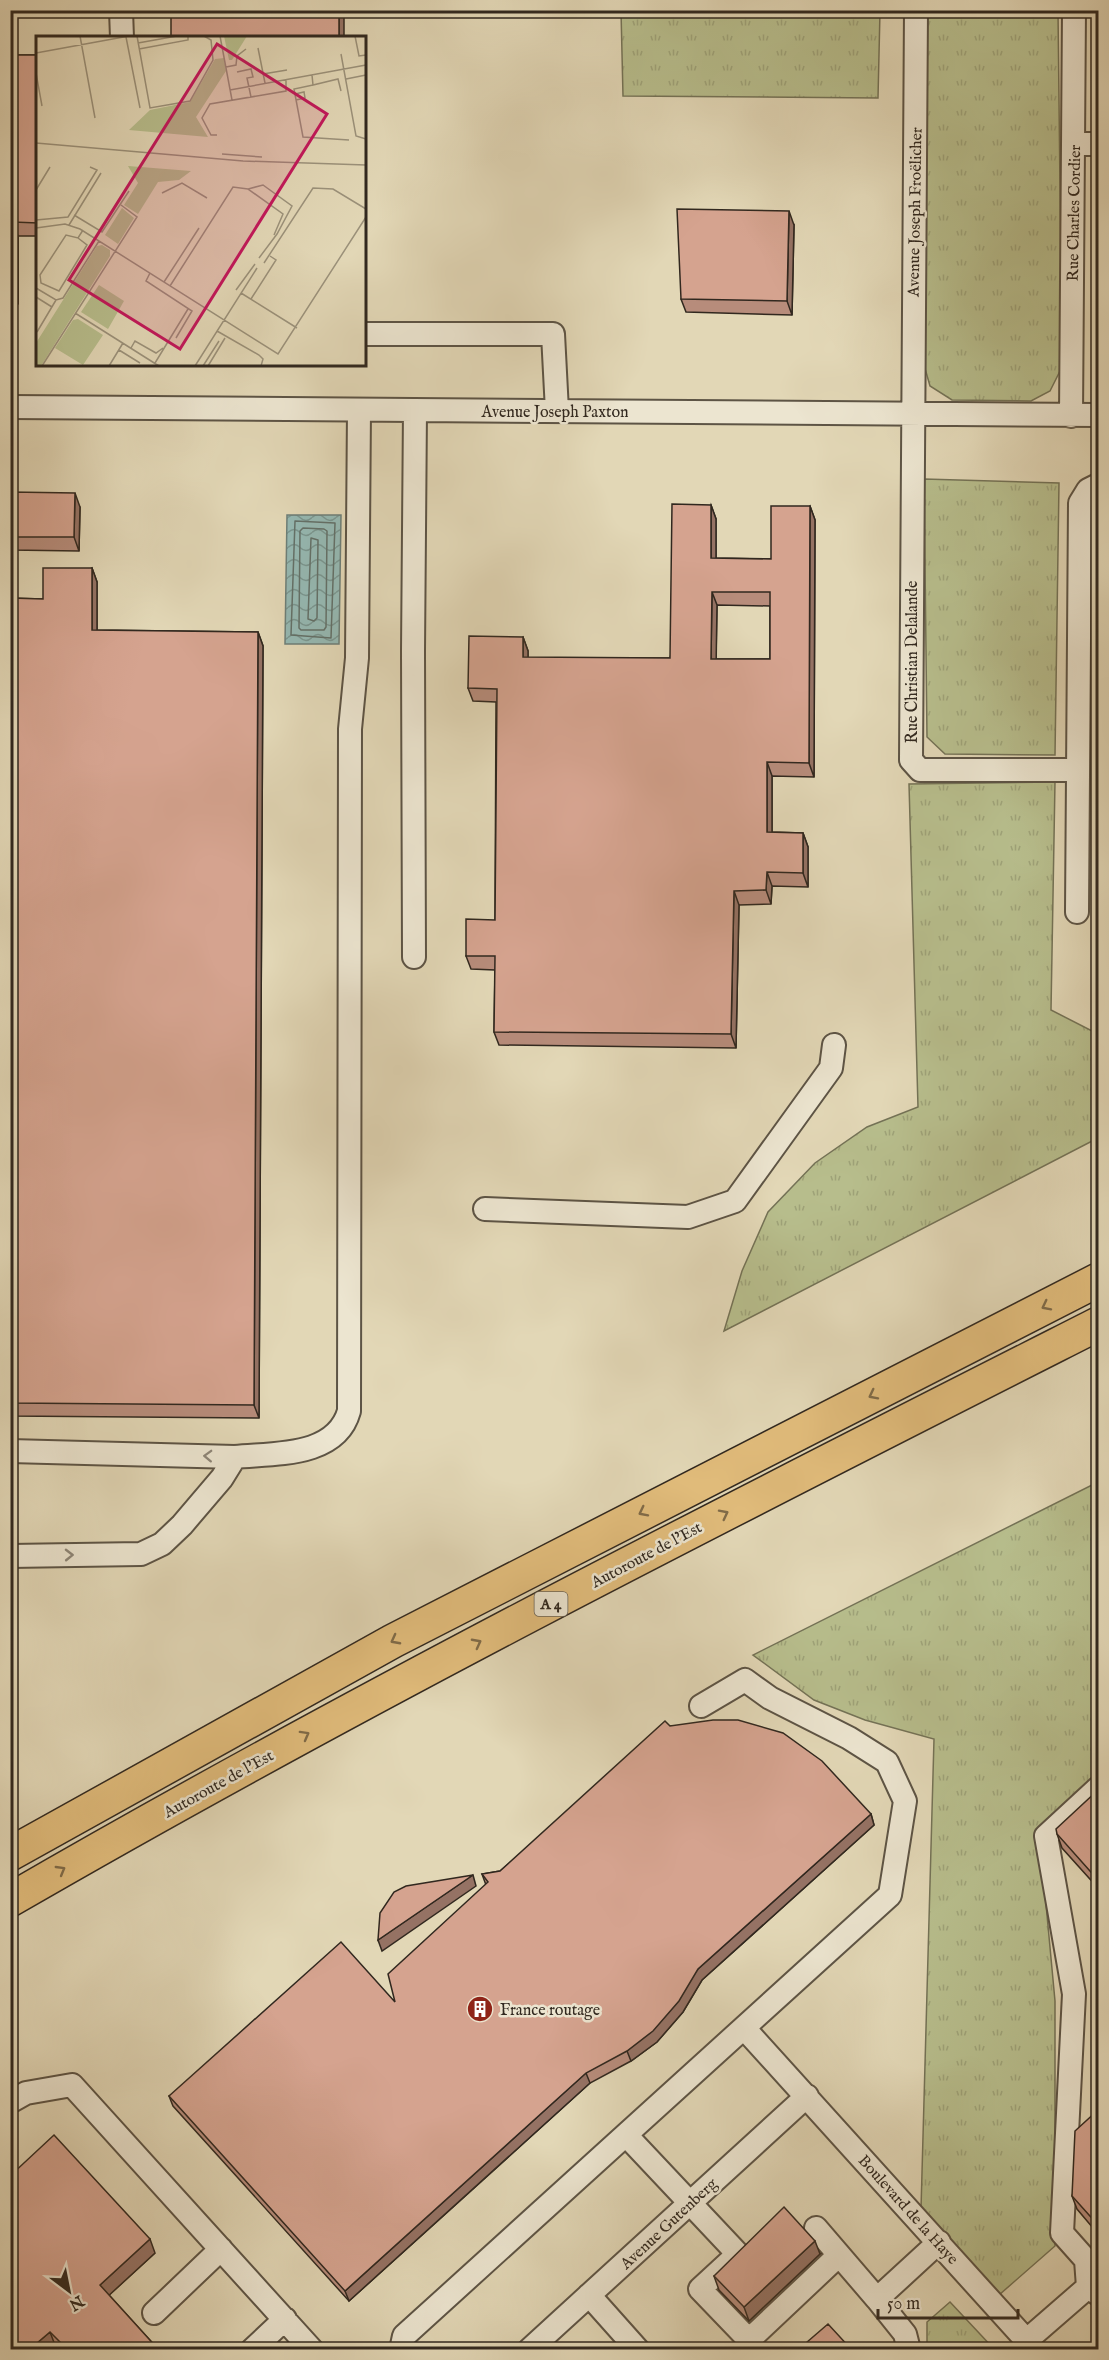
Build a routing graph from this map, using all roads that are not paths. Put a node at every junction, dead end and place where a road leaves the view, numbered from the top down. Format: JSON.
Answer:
{"nodes":[{"id":1,"x":121,"y":10,"type":"edge"},
{"id":2,"x":916,"y":10,"type":"edge"},
{"id":3,"x":1074,"y":10,"type":"edge"},
{"id":4,"x":122,"y":36,"type":"edge"},
{"id":5,"x":1073,"y":144,"type":"junction"},
{"id":6,"x":1098,"y":144,"type":"edge"},
{"id":7,"x":366,"y":334,"type":"edge"},
{"id":8,"x":10,"y":407,"type":"edge"},
{"id":9,"x":359,"y":410,"type":"junction"},
{"id":10,"x":415,"y":410,"type":"junction"},
{"id":11,"x":557,"y":411,"type":"junction"},
{"id":12,"x":913,"y":413,"type":"junction"},
{"id":13,"x":1098,"y":415,"type":"edge"},
{"id":14,"x":1071,"y":416,"type":"junction"},
{"id":15,"x":1098,"y":485,"type":"edge"},
{"id":16,"x":1068,"y":770,"type":"junction"},
{"id":17,"x":1077,"y":912,"type":"dead end"},
{"id":18,"x":414,"y":957,"type":"dead end"},
{"id":19,"x":834,"y":1045,"type":"dead end"},
{"id":20,"x":485,"y":1209,"type":"dead end"},
{"id":21,"x":1098,"y":1280,"type":"edge"},
{"id":22,"x":1098,"y":1324,"type":"edge"},
{"id":23,"x":10,"y":1451,"type":"edge"},
{"id":24,"x":235,"y":1457,"type":"junction"},
{"id":25,"x":10,"y":1556,"type":"edge"},
{"id":26,"x":701,"y":1706,"type":"dead end"},
{"id":27,"x":1098,"y":1788,"type":"edge"},
{"id":28,"x":10,"y":1854,"type":"edge"},
{"id":29,"x":10,"y":1900,"type":"edge"},
{"id":30,"x":744,"y":2028,"type":"junction"},
{"id":31,"x":807,"y":2096,"type":"junction"},
{"id":32,"x":10,"y":2102,"type":"edge"},
{"id":33,"x":626,"y":2135,"type":"junction"},
{"id":34,"x":690,"y":2203,"type":"junction"},
{"id":35,"x":816,"y":2228,"type":"dead end"},
{"id":36,"x":939,"y":2242,"type":"junction"},
{"id":37,"x":221,"y":2249,"type":"junction"},
{"id":38,"x":839,"y":2255,"type":"junction"},
{"id":39,"x":1093,"y":2290,"type":"edge"},
{"id":40,"x":589,"y":2295,"type":"junction"},
{"id":41,"x":877,"y":2299,"type":"junction"},
{"id":42,"x":154,"y":2313,"type":"dead end"},
{"id":43,"x":285,"y":2319,"type":"junction"},
{"id":44,"x":1031,"y":2345,"type":"edge"},
{"id":45,"x":252,"y":2349,"type":"edge"},
{"id":46,"x":312,"y":2349,"type":"edge"},
{"id":47,"x":401,"y":2349,"type":"edge"},
{"id":48,"x":529,"y":2349,"type":"edge"},
{"id":49,"x":638,"y":2349,"type":"edge"},
{"id":50,"x":909,"y":2349,"type":"edge"}],
"edges":[{"from":1,"to":4,"type":"street"},
{"from":2,"to":12,"type":"street","name":"Avenue Joseph Froëlicher"},
{"from":3,"to":5,"type":"street","name":"Rue Charles Cordier"},
{"from":5,"to":6,"type":"street"},
{"from":5,"to":14,"type":"street","name":"Rue Charles Cordier"},
{"from":7,"to":11,"type":"street"},
{"from":8,"to":9,"type":"street","name":"Avenue Joseph Paxton"},
{"from":9,"to":10,"type":"street","name":"Avenue Joseph Paxton"},
{"from":9,"to":24,"type":"street"},
{"from":10,"to":11,"type":"street","name":"Avenue Joseph Paxton"},
{"from":10,"to":18,"type":"street"},
{"from":11,"to":12,"type":"street","name":"Avenue Joseph Paxton"},
{"from":12,"to":14,"type":"street","name":"Avenue Joseph Paxton"},
{"from":12,"to":16,"type":"street","name":"Rue Christian Delalande"},
{"from":13,"to":14,"type":"street","name":"Avenue Joseph Paxton"},
{"from":15,"to":16,"type":"street"},
{"from":16,"to":17,"type":"street"},
{"from":19,"to":20,"type":"street"},
{"from":21,"to":28,"type":"highway","number":"A 4","one_way":true},
{"from":29,"to":22,"type":"highway","name":"Autoroute de l’Est","number":"A 4","one_way":true},
{"from":24,"to":23,"type":"street","one_way":true},
{"from":25,"to":24,"type":"street","one_way":true},
{"from":26,"to":30,"type":"street"},
{"from":27,"to":39,"type":"street"},
{"from":30,"to":31,"type":"street","name":"Boulevard de la Haye"},
{"from":30,"to":33,"type":"street"},
{"from":31,"to":34,"type":"street","name":"Avenue Gutenberg"},
{"from":31,"to":36,"type":"street","name":"Boulevard de la Haye"},
{"from":32,"to":37,"type":"street"},
{"from":33,"to":34,"type":"street"},
{"from":33,"to":47,"type":"street"},
{"from":34,"to":38,"type":"street"},
{"from":34,"to":40,"type":"street","name":"Avenue Gutenberg"},
{"from":35,"to":38,"type":"street"},
{"from":36,"to":41,"type":"street"},
{"from":36,"to":44,"type":"street","name":"Boulevard de la Haye"},
{"from":37,"to":42,"type":"street"},
{"from":37,"to":43,"type":"street"},
{"from":38,"to":41,"type":"street"},
{"from":39,"to":44,"type":"street"},
{"from":40,"to":48,"type":"street","name":"Avenue Gutenberg"},
{"from":40,"to":49,"type":"street"},
{"from":41,"to":50,"type":"street"},
{"from":43,"to":45,"type":"street"},
{"from":43,"to":46,"type":"street"}]}
